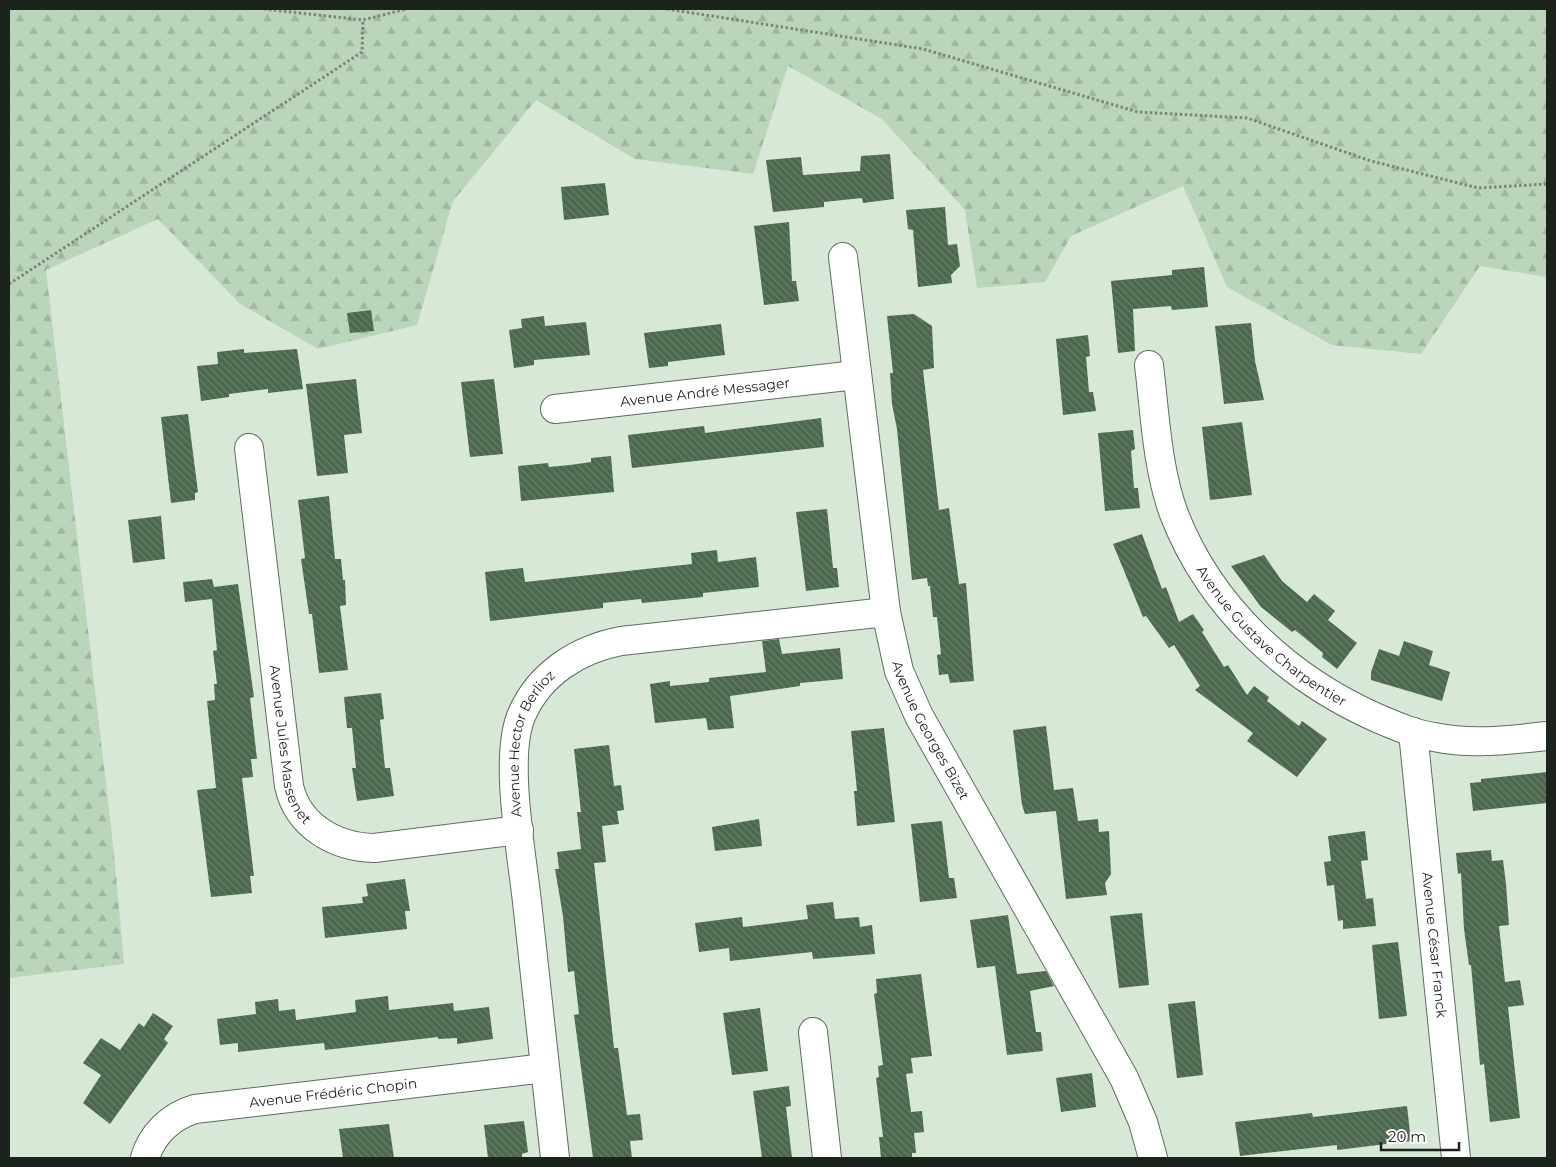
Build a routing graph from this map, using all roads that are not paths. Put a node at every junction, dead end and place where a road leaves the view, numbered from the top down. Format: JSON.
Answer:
{"nodes":[{"id":1,"x":843,"y":257,"type":"dead end"},
{"id":2,"x":1149,"y":365,"type":"dead end"},
{"id":3,"x":856,"y":376,"type":"junction"},
{"id":4,"x":555,"y":409,"type":"dead end"},
{"id":5,"x":248,"y":448,"type":"dead end"},
{"id":6,"x":886,"y":612,"type":"junction"},
{"id":7,"x":1413,"y":732,"type":"junction"},
{"id":8,"x":1547,"y":736,"type":"edge"},
{"id":9,"x":519,"y":830,"type":"junction"},
{"id":10,"x":813,"y":1032,"type":"dead end"},
{"id":11,"x":545,"y":1068,"type":"junction"},
{"id":12,"x":146,"y":1158,"type":"edge"},
{"id":13,"x":555,"y":1158,"type":"edge"},
{"id":14,"x":827,"y":1158,"type":"edge"},
{"id":15,"x":1153,"y":1158,"type":"edge"},
{"id":16,"x":1456,"y":1158,"type":"edge"}],
"edges":[{"from":1,"to":3,"type":"street","name":"Avenue Georges Bizet"},
{"from":2,"to":7,"type":"street","name":"Avenue Gustave Charpentier"},
{"from":3,"to":4,"type":"street","name":"Avenue André Messager"},
{"from":3,"to":6,"type":"street","name":"Avenue Georges Bizet"},
{"from":5,"to":9,"type":"street","name":"Avenue Jules Massenet"},
{"from":6,"to":9,"type":"street","name":"Avenue Hector Berlioz"},
{"from":6,"to":15,"type":"street","name":"Avenue Georges Bizet"},
{"from":7,"to":8,"type":"street","name":"Avenue Gustave Charpentier"},
{"from":7,"to":16,"type":"street","name":"Avenue César Franck"},
{"from":9,"to":11,"type":"street","name":"Avenue Hector Berlioz"},
{"from":10,"to":14,"type":"street"},
{"from":11,"to":12,"type":"street","name":"Avenue Frédéric Chopin"},
{"from":11,"to":13,"type":"street","name":"Avenue Hector Berlioz"}]}
